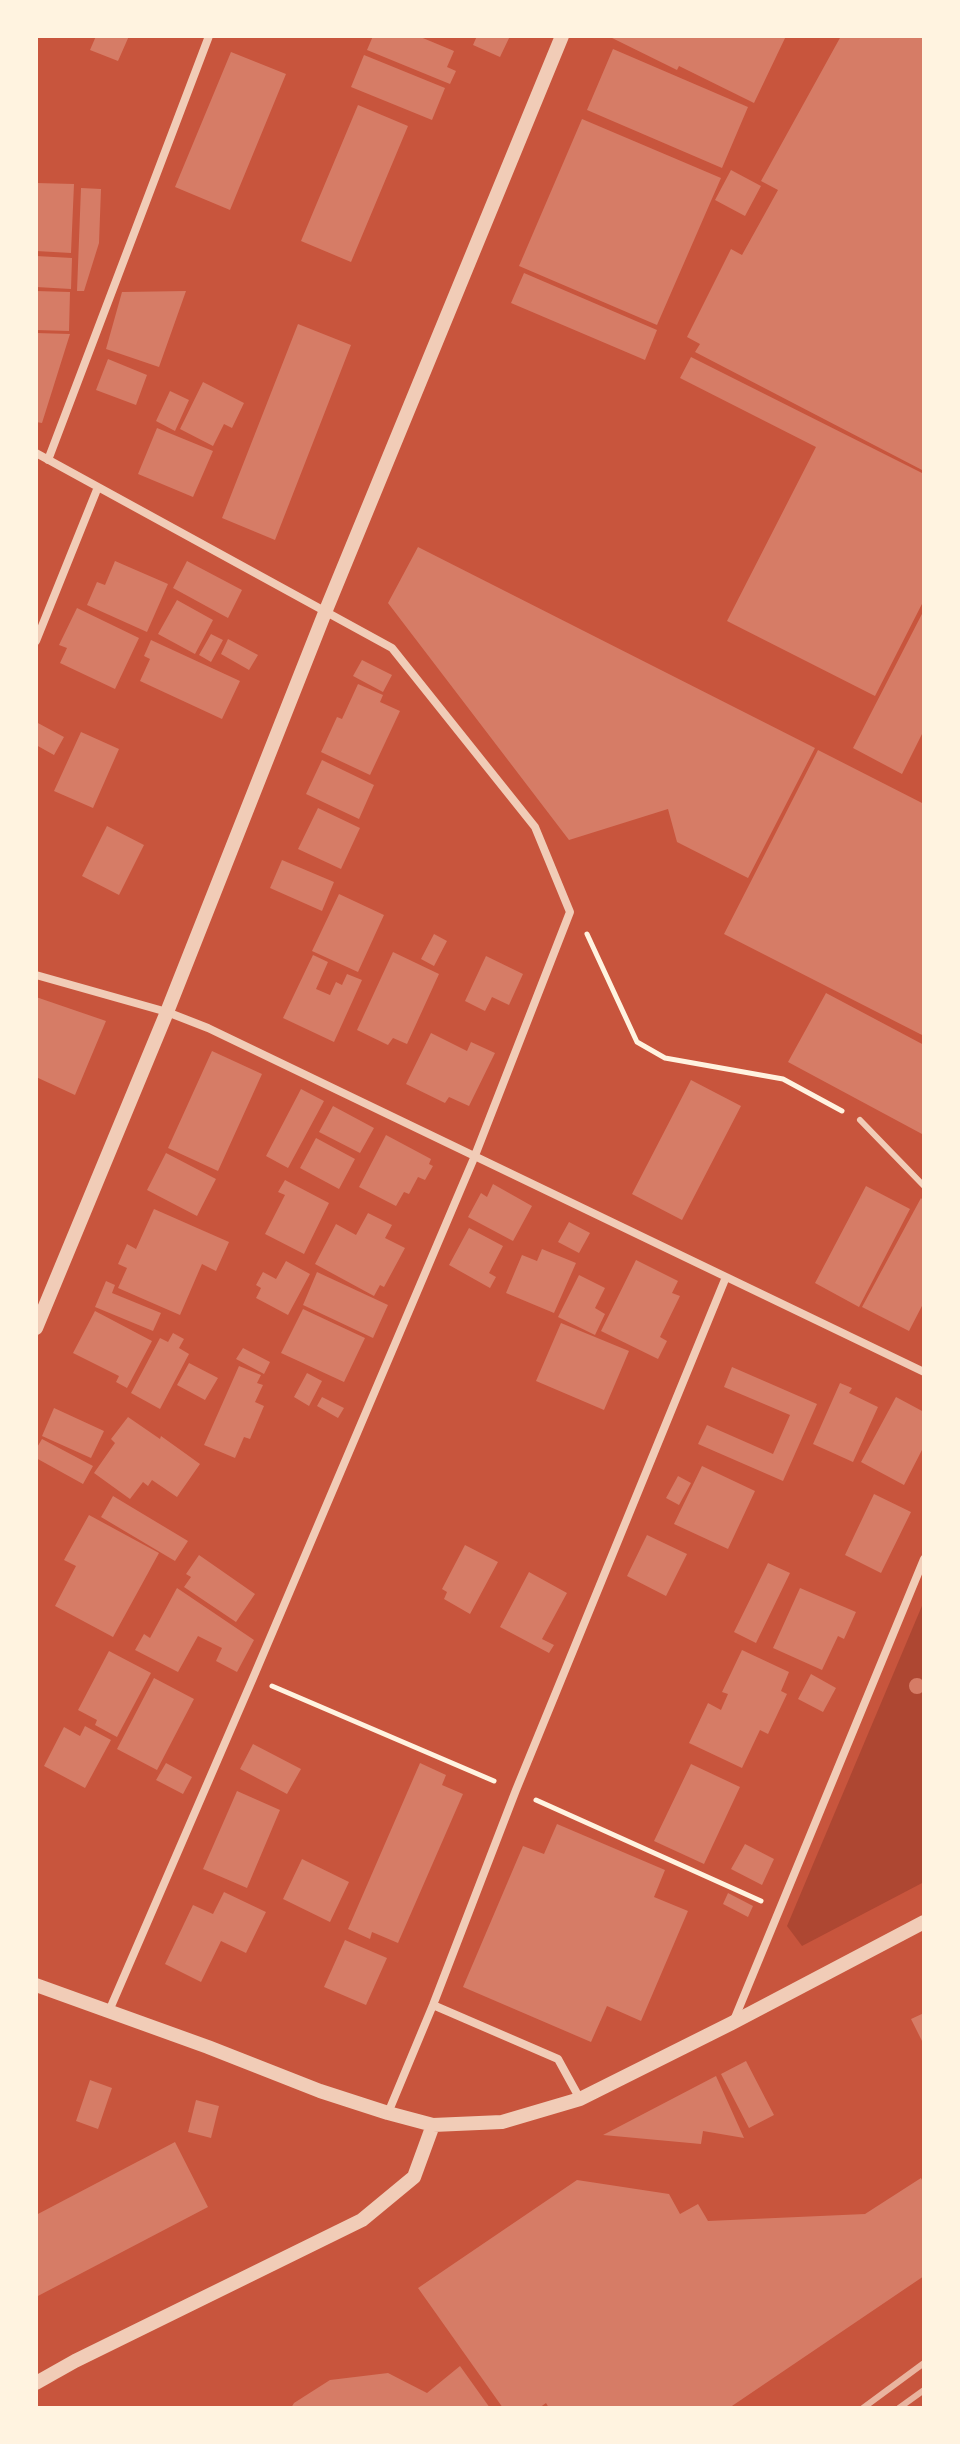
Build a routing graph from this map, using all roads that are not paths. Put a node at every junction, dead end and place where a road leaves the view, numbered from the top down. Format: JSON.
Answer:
{"nodes":[{"id":1,"x":209,"y":36,"type":"edge"},
{"id":2,"x":562,"y":36,"type":"edge"},
{"id":3,"x":36,"y":453,"type":"edge"},
{"id":4,"x":48,"y":460,"type":"junction"},
{"id":5,"x":98,"y":487,"type":"junction"},
{"id":6,"x":326,"y":610,"type":"junction"},
{"id":7,"x":36,"y":641,"type":"edge"},
{"id":8,"x":36,"y":975,"type":"edge"},
{"id":9,"x":167,"y":1012,"type":"junction"},
{"id":10,"x":860,"y":1120,"type":"road end"},
{"id":11,"x":474,"y":1158,"type":"junction"},
{"id":12,"x":924,"y":1186,"type":"edge"},
{"id":13,"x":726,"y":1277,"type":"junction"},
{"id":14,"x":36,"y":1328,"type":"edge"},
{"id":15,"x":924,"y":1372,"type":"edge"},
{"id":16,"x":924,"y":1559,"type":"edge"},
{"id":17,"x":924,"y":1922,"type":"edge"},
{"id":18,"x":36,"y":1985,"type":"edge"},
{"id":19,"x":433,"y":2005,"type":"junction"},
{"id":20,"x":109,"y":2011,"type":"junction"},
{"id":21,"x":732,"y":2023,"type":"junction"},
{"id":22,"x":580,"y":2099,"type":"junction"},
{"id":23,"x":388,"y":2113,"type":"junction"},
{"id":24,"x":433,"y":2125,"type":"junction"},
{"id":25,"x":36,"y":2383,"type":"edge"}],
"edges":[{"from":1,"to":4,"type":"street"},
{"from":2,"to":6,"type":"street"},
{"from":3,"to":4,"type":"street"},
{"from":4,"to":5,"type":"street"},
{"from":5,"to":6,"type":"street"},
{"from":5,"to":7,"type":"street"},
{"from":6,"to":9,"type":"street"},
{"from":6,"to":11,"type":"street"},
{"from":8,"to":9,"type":"street"},
{"from":9,"to":11,"type":"street"},
{"from":9,"to":14,"type":"street"},
{"from":10,"to":12,"type":"lane"},
{"from":11,"to":13,"type":"street"},
{"from":11,"to":20,"type":"street"},
{"from":13,"to":15,"type":"street"},
{"from":13,"to":19,"type":"street"},
{"from":16,"to":21,"type":"street"},
{"from":17,"to":21,"type":"street"},
{"from":18,"to":20,"type":"street"},
{"from":19,"to":22,"type":"street"},
{"from":19,"to":23,"type":"street"},
{"from":20,"to":23,"type":"street"},
{"from":21,"to":22,"type":"street"},
{"from":22,"to":24,"type":"street"},
{"from":23,"to":24,"type":"street"},
{"from":24,"to":25,"type":"street"}]}
